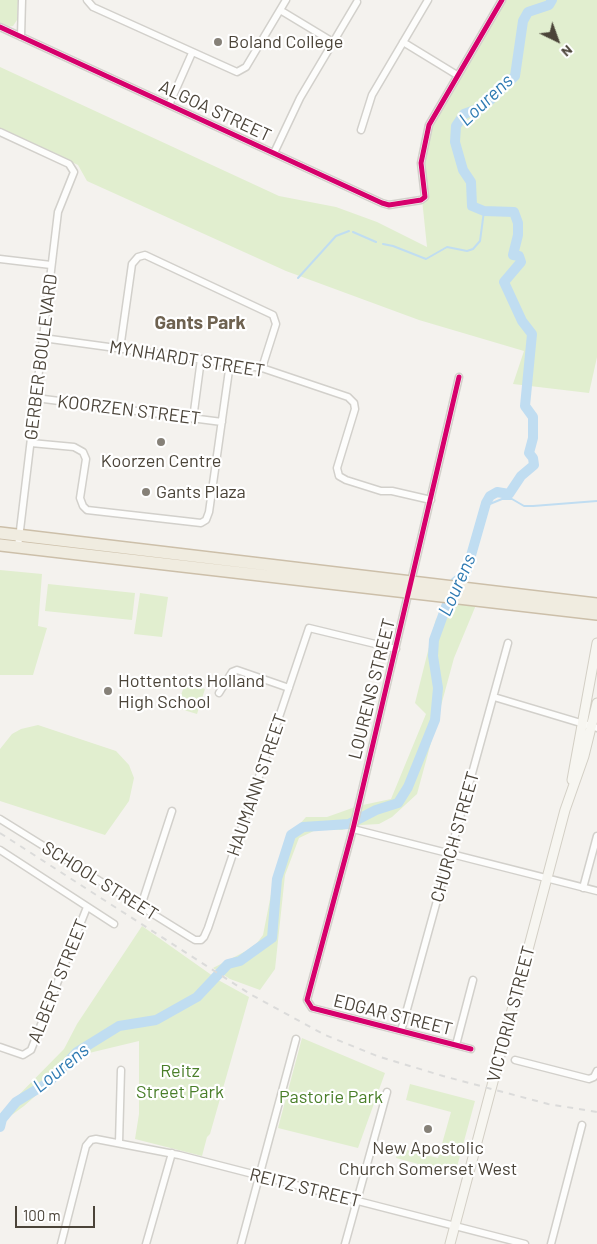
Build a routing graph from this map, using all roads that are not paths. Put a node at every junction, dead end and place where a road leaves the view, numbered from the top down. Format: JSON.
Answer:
{"nodes":[{"id":1,"x":22,"y":0,"type":"edge"},
{"id":2,"x":87,"y":0,"type":"edge"},
{"id":3,"x":286,"y":0,"type":"edge"},
{"id":4,"x":428,"y":0,"type":"edge"},
{"id":5,"x":502,"y":0,"type":"edge"},
{"id":6,"x":357,"y":2,"type":"dead end"},
{"id":7,"x":280,"y":10,"type":"junction"},
{"id":8,"x":0,"y":27,"type":"edge"},
{"id":9,"x":21,"y":37,"type":"junction"},
{"id":10,"x":333,"y":42,"type":"junction"},
{"id":11,"x":403,"y":42,"type":"junction"},
{"id":12,"x":192,"y":53,"type":"junction"},
{"id":13,"x":457,"y":75,"type":"junction"},
{"id":14,"x":169,"y":104,"type":"junction"},
{"id":15,"x":362,"y":130,"type":"dead end"},
{"id":16,"x":0,"y":132,"type":"edge"},
{"id":17,"x":274,"y":154,"type":"junction"},
{"id":18,"x":0,"y":259,"type":"edge"},
{"id":19,"x":51,"y":265,"type":"junction"},
{"id":20,"x":43,"y":338,"type":"junction"},
{"id":21,"x":120,"y":348,"type":"junction"},
{"id":22,"x":201,"y":359,"type":"junction"},
{"id":23,"x":230,"y":363,"type":"junction"},
{"id":24,"x":262,"y":368,"type":"junction"},
{"id":25,"x":459,"y":376,"type":"dead end"},
{"id":26,"x":36,"y":398,"type":"junction"},
{"id":27,"x":193,"y":419,"type":"junction"},
{"id":28,"x":222,"y":422,"type":"junction"},
{"id":29,"x":31,"y":443,"type":"junction"},
{"id":30,"x":431,"y":500,"type":"junction"},
{"id":31,"x":0,"y":533,"type":"edge"},
{"id":32,"x":19,"y":541,"type":"junction"},
{"id":33,"x":0,"y":545,"type":"edge"},
{"id":34,"x":411,"y":587,"type":"junction"},
{"id":35,"x":475,"y":594,"type":"junction"},
{"id":36,"x":597,"y":604,"type":"edge"},
{"id":37,"x":597,"y":614,"type":"edge"},
{"id":38,"x":508,"y":643,"type":"dead end"},
{"id":39,"x":597,"y":643,"type":"edge"},
{"id":40,"x":396,"y":649,"type":"junction"},
{"id":41,"x":289,"y":688,"type":"junction"},
{"id":42,"x":219,"y":693,"type":"dead end"},
{"id":43,"x":494,"y":697,"type":"junction"},
{"id":44,"x":597,"y":703,"type":"edge"},
{"id":45,"x":591,"y":726,"type":"edge"},
{"id":46,"x":172,"y":811,"type":"dead end"},
{"id":47,"x":0,"y":819,"type":"edge"},
{"id":48,"x":353,"y":827,"type":"junction"},
{"id":49,"x":597,"y":836,"type":"edge"},
{"id":50,"x":0,"y":850,"type":"edge"},
{"id":51,"x":450,"y":854,"type":"junction"},
{"id":52,"x":547,"y":878,"type":"junction"},
{"id":53,"x":583,"y":888,"type":"junction"},
{"id":54,"x":597,"y":891,"type":"edge"},
{"id":55,"x":142,"y":906,"type":"junction"},
{"id":56,"x":88,"y":907,"type":"junction"},
{"id":57,"x":114,"y":924,"type":"dead end"},
{"id":58,"x":200,"y":940,"type":"joint"},
{"id":59,"x":474,"y":980,"type":"dead end"},
{"id":60,"x":309,"y":1006,"type":"joint"},
{"id":61,"x":401,"y":1031,"type":"junction"},
{"id":62,"x":296,"y":1039,"type":"dead end"},
{"id":63,"x":456,"y":1045,"type":"junction"},
{"id":64,"x":0,"y":1047,"type":"edge"},
{"id":65,"x":472,"y":1049,"type":"dead end"},
{"id":66,"x":515,"y":1060,"type":"dead end"},
{"id":67,"x":121,"y":1070,"type":"dead end"},
{"id":68,"x":595,"y":1074,"type":"edge"},
{"id":69,"x":387,"y":1092,"type":"dead end"},
{"id":70,"x":582,"y":1125,"type":"dead end"},
{"id":71,"x":120,"y":1143,"type":"junction"},
{"id":72,"x":172,"y":1153,"type":"junction"},
{"id":73,"x":260,"y":1176,"type":"junction"},
{"id":74,"x":356,"y":1201,"type":"junction"},
{"id":75,"x":455,"y":1226,"type":"junction"},
{"id":76,"x":60,"y":1244,"type":"edge"},
{"id":77,"x":146,"y":1244,"type":"edge"},
{"id":78,"x":242,"y":1244,"type":"edge"},
{"id":79,"x":345,"y":1244,"type":"edge"},
{"id":80,"x":450,"y":1244,"type":"edge"},
{"id":81,"x":524,"y":1244,"type":"edge"},
{"id":82,"x":550,"y":1244,"type":"edge"}],
"edges":[{"from":1,"to":9,"type":"street"},
{"from":2,"to":12,"type":"street"},
{"from":3,"to":7,"type":"street"},
{"from":4,"to":11,"type":"street"},
{"from":5,"to":13,"type":"street"},
{"from":6,"to":10,"type":"street"},
{"from":7,"to":10,"type":"street"},
{"from":7,"to":12,"type":"street"},
{"from":8,"to":9,"type":"street","name":"ALGOA STREET"},
{"from":9,"to":14,"type":"street","name":"ALGOA STREET"},
{"from":10,"to":17,"type":"street"},
{"from":11,"to":13,"type":"street"},
{"from":11,"to":15,"type":"street"},
{"from":12,"to":14,"type":"street"},
{"from":13,"to":17,"type":"street","name":"ALGOA STREET"},
{"from":14,"to":17,"type":"street","name":"ALGOA STREET"},
{"from":16,"to":19,"type":"street","name":"GERBER BOULEVARD"},
{"from":18,"to":19,"type":"street"},
{"from":19,"to":20,"type":"street","name":"GERBER BOULEVARD"},
{"from":20,"to":21,"type":"street","name":"MYNHARDT STREET"},
{"from":20,"to":26,"type":"street","name":"GERBER BOULEVARD"},
{"from":21,"to":22,"type":"street","name":"MYNHARDT STREET"},
{"from":21,"to":24,"type":"street"},
{"from":22,"to":23,"type":"street","name":"MYNHARDT STREET"},
{"from":22,"to":27,"type":"street"},
{"from":23,"to":24,"type":"street","name":"MYNHARDT STREET"},
{"from":23,"to":28,"type":"street"},
{"from":24,"to":30,"type":"street","name":"MYNHARDT STREET"},
{"from":25,"to":30,"type":"street","name":"LOURENS STREET"},
{"from":26,"to":27,"type":"street","name":"KOORZEN STREET"},
{"from":26,"to":29,"type":"street","name":"GERBER BOULEVARD"},
{"from":27,"to":28,"type":"street","name":"KOORZEN STREET"},
{"from":28,"to":29,"type":"street"},
{"from":29,"to":32,"type":"street","name":"GERBER BOULEVARD"},
{"from":30,"to":34,"type":"street","name":"LOURENS STREET"},
{"from":31,"to":32,"type":"highway"},
{"from":32,"to":33,"type":"highway"},
{"from":32,"to":34,"type":"highway"},
{"from":34,"to":35,"type":"highway"},
{"from":34,"to":35,"type":"highway"},
{"from":34,"to":40,"type":"street","name":"LOURENS STREET"},
{"from":35,"to":36,"type":"highway"},
{"from":35,"to":37,"type":"highway"},
{"from":38,"to":43,"type":"street","name":"CHURCH STREET"},
{"from":39,"to":45,"type":"main road","name":"VICTORIA STREET"},
{"from":40,"to":41,"type":"street","name":"HAUMANN STREET"},
{"from":40,"to":48,"type":"street","name":"LOURENS STREET"},
{"from":41,"to":42,"type":"street"},
{"from":41,"to":58,"type":"street","name":"HAUMANN STREET"},
{"from":43,"to":45,"type":"street"},
{"from":43,"to":51,"type":"street","name":"CHURCH STREET"},
{"from":44,"to":45,"type":"main road","name":"VICTORIA STREET"},
{"from":45,"to":52,"type":"main road","name":"VICTORIA STREET"},
{"from":46,"to":55,"type":"street"},
{"from":47,"to":55,"type":"street","name":"SCHOOL STREET"},
{"from":48,"to":51,"type":"street"},
{"from":48,"to":60,"type":"street","name":"LOURENS STREET"},
{"from":49,"to":53,"type":"street"},
{"from":50,"to":56,"type":"street"},
{"from":51,"to":52,"type":"street"},
{"from":51,"to":61,"type":"street","name":"CHURCH STREET"},
{"from":52,"to":53,"type":"street"},
{"from":52,"to":75,"type":"main road","name":"VICTORIA STREET"},
{"from":53,"to":54,"type":"street"},
{"from":55,"to":58,"type":"street","name":"SCHOOL STREET"},
{"from":56,"to":57,"type":"street"},
{"from":56,"to":64,"type":"street","name":"ALBERT STREET"},
{"from":59,"to":63,"type":"street","name":"EDGAR STREET"},
{"from":60,"to":61,"type":"street","name":"EDGAR STREET"},
{"from":61,"to":63,"type":"street","name":"EDGAR STREET"},
{"from":62,"to":73,"type":"street"},
{"from":63,"to":65,"type":"street","name":"EDGAR STREET"},
{"from":66,"to":68,"type":"street"},
{"from":67,"to":71,"type":"street"},
{"from":69,"to":74,"type":"street"},
{"from":70,"to":82,"type":"street"},
{"from":71,"to":72,"type":"street","name":"REITZ STREET"},
{"from":71,"to":76,"type":"street","name":"REITZ STREET"},
{"from":72,"to":73,"type":"street","name":"REITZ STREET"},
{"from":72,"to":77,"type":"street"},
{"from":73,"to":74,"type":"street","name":"REITZ STREET"},
{"from":73,"to":78,"type":"street"},
{"from":74,"to":75,"type":"street","name":"REITZ STREET"},
{"from":74,"to":79,"type":"street"},
{"from":75,"to":80,"type":"main road","name":"VICTORIA STREET"},
{"from":75,"to":81,"type":"street","name":"REITZ STREET"}]}
